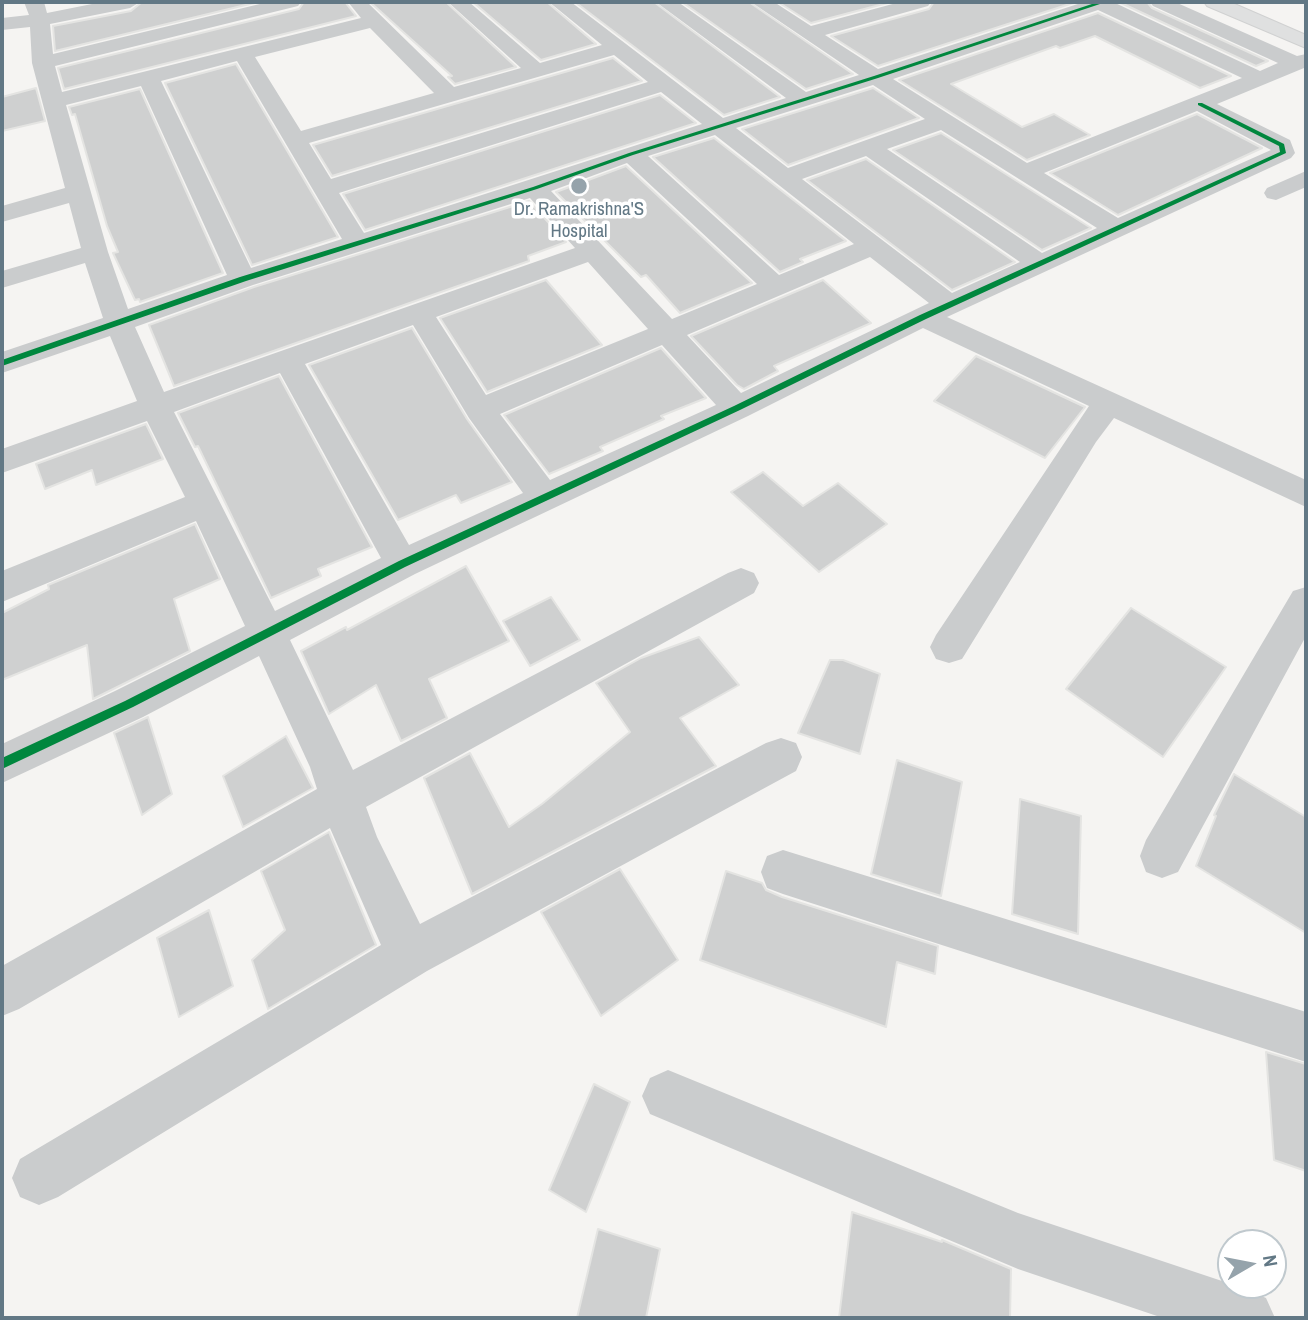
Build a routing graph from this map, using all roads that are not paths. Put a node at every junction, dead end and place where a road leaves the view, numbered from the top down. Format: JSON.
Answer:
{"nodes":[{"id":1,"x":130,"y":2,"type":"edge"},
{"id":2,"x":290,"y":2,"type":"edge"},
{"id":3,"x":355,"y":2,"type":"edge"},
{"id":4,"x":458,"y":2,"type":"edge"},
{"id":5,"x":559,"y":2,"type":"edge"},
{"id":6,"x":666,"y":2,"type":"edge"},
{"id":7,"x":764,"y":2,"type":"edge"},
{"id":8,"x":921,"y":2,"type":"edge"},
{"id":9,"x":1101,"y":2,"type":"edge"},
{"id":10,"x":1160,"y":2,"type":"edge"},
{"id":11,"x":1214,"y":2,"type":"edge"},
{"id":12,"x":1246,"y":2,"type":"edge"},
{"id":13,"x":37,"y":11,"type":"edge"},
{"id":14,"x":373,"y":21,"type":"junction"},
{"id":15,"x":2,"y":24,"type":"edge"},
{"id":16,"x":1306,"y":27,"type":"edge"},
{"id":17,"x":809,"y":33,"type":"junction"},
{"id":18,"x":1306,"y":42,"type":"edge"},
{"id":19,"x":618,"y":47,"type":"junction"},
{"id":20,"x":243,"y":54,"type":"junction"},
{"id":21,"x":1302,"y":62,"type":"edge"},
{"id":22,"x":43,"y":63,"type":"junction"},
{"id":23,"x":534,"y":69,"type":"junction"},
{"id":24,"x":876,"y":77,"type":"junction"},
{"id":25,"x":148,"y":78,"type":"junction"},
{"id":26,"x":1261,"y":79,"type":"junction"},
{"id":27,"x":665,"y":84,"type":"junction"},
{"id":28,"x":448,"y":94,"type":"junction"},
{"id":29,"x":801,"y":99,"type":"junction"},
{"id":30,"x":54,"y":101,"type":"junction"},
{"id":31,"x":1200,"y":104,"type":"junction"},
{"id":32,"x":943,"y":121,"type":"junction"},
{"id":33,"x":718,"y":126,"type":"junction"},
{"id":34,"x":297,"y":139,"type":"junction"},
{"id":35,"x":868,"y":147,"type":"junction"},
{"id":36,"x":631,"y":154,"type":"junction"},
{"id":37,"x":1028,"y":171,"type":"junction"},
{"id":38,"x":784,"y":177,"type":"junction"},
{"id":39,"x":1306,"y":178,"type":"edge"},
{"id":40,"x":535,"y":188,"type":"junction"},
{"id":41,"x":326,"y":189,"type":"junction"},
{"id":42,"x":78,"y":192,"type":"junction"},
{"id":43,"x":1276,"y":193,"type":"dead end"},
{"id":44,"x":2,"y":214,"type":"edge"},
{"id":45,"x":1116,"y":228,"type":"junction"},
{"id":46,"x":358,"y":244,"type":"junction"},
{"id":47,"x":873,"y":246,"type":"junction"},
{"id":48,"x":592,"y":251,"type":"junction"},
{"id":49,"x":95,"y":252,"type":"junction"},
{"id":50,"x":1039,"y":264,"type":"junction"},
{"id":51,"x":243,"y":279,"type":"junction"},
{"id":52,"x":2,"y":280,"type":"edge"},
{"id":53,"x":775,"y":286,"type":"junction"},
{"id":54,"x":936,"y":311,"type":"junction"},
{"id":55,"x":419,"y":312,"type":"junction"},
{"id":56,"x":119,"y":324,"type":"junction"},
{"id":57,"x":665,"y":331,"type":"junction"},
{"id":58,"x":288,"y":360,"type":"junction"},
{"id":59,"x":2,"y":363,"type":"edge"},
{"id":60,"x":1109,"y":403,"type":"junction"},
{"id":61,"x":155,"y":406,"type":"junction"},
{"id":62,"x":737,"y":408,"type":"junction"},
{"id":63,"x":480,"y":410,"type":"junction"},
{"id":64,"x":2,"y":461,"type":"edge"},
{"id":65,"x":1306,"y":494,"type":"edge"},
{"id":66,"x":545,"y":498,"type":"junction"},
{"id":67,"x":205,"y":503,"type":"junction"},
{"id":68,"x":402,"y":564,"type":"junction"},
{"id":69,"x":741,"y":583,"type":"dead end"},
{"id":70,"x":2,"y":587,"type":"edge"},
{"id":71,"x":1306,"y":602,"type":"edge"},
{"id":72,"x":267,"y":635,"type":"junction"},
{"id":73,"x":949,"y":647,"type":"dead end"},
{"id":74,"x":781,"y":757,"type":"dead end"},
{"id":75,"x":2,"y":764,"type":"edge"},
{"id":76,"x":342,"y":798,"type":"junction"},
{"id":77,"x":1162,"y":856,"type":"dead end"},
{"id":78,"x":783,"y":872,"type":"dead end"},
{"id":79,"x":410,"y":954,"type":"junction"},
{"id":80,"x":2,"y":992,"type":"edge"},
{"id":81,"x":1306,"y":1037,"type":"edge"},
{"id":82,"x":668,"y":1096,"type":"dead end"},
{"id":83,"x":39,"y":1178,"type":"dead end"},
{"id":84,"x":1247,"y":1318,"type":"edge"}],
"edges":[{"from":1,"to":13,"type":"street"},
{"from":2,"to":22,"type":"street"},
{"from":3,"to":14,"type":"street"},
{"from":4,"to":23,"type":"street"},
{"from":5,"to":19,"type":"street"},
{"from":6,"to":29,"type":"street"},
{"from":7,"to":17,"type":"street"},
{"from":8,"to":17,"type":"street"},
{"from":9,"to":24,"type":"street"},
{"from":9,"to":26,"type":"street"},
{"from":10,"to":21,"type":"street"},
{"from":11,"to":18,"type":"main road"},
{"from":12,"to":16,"type":"main road"},
{"from":13,"to":15,"type":"street"},
{"from":13,"to":22,"type":"street"},
{"from":14,"to":20,"type":"street"},
{"from":14,"to":28,"type":"street"},
{"from":17,"to":24,"type":"street"},
{"from":19,"to":23,"type":"street"},
{"from":19,"to":27,"type":"street"},
{"from":20,"to":25,"type":"street"},
{"from":20,"to":34,"type":"street"},
{"from":21,"to":26,"type":"street"},
{"from":22,"to":30,"type":"street"},
{"from":23,"to":28,"type":"street"},
{"from":24,"to":29,"type":"street"},
{"from":24,"to":32,"type":"street"},
{"from":25,"to":30,"type":"street"},
{"from":25,"to":51,"type":"street"},
{"from":26,"to":31,"type":"street"},
{"from":27,"to":33,"type":"street"},
{"from":27,"to":41,"type":"street"},
{"from":28,"to":34,"type":"street"},
{"from":29,"to":33,"type":"street"},
{"from":30,"to":42,"type":"street"},
{"from":31,"to":37,"type":"street"},
{"from":31,"to":45,"type":"street"},
{"from":32,"to":35,"type":"street"},
{"from":32,"to":37,"type":"street"},
{"from":33,"to":36,"type":"street"},
{"from":33,"to":38,"type":"street"},
{"from":34,"to":41,"type":"street"},
{"from":35,"to":38,"type":"street"},
{"from":35,"to":50,"type":"street"},
{"from":36,"to":40,"type":"street"},
{"from":36,"to":53,"type":"street"},
{"from":37,"to":45,"type":"street"},
{"from":38,"to":47,"type":"street"},
{"from":39,"to":43,"type":"street"},
{"from":40,"to":46,"type":"street"},
{"from":40,"to":48,"type":"street"},
{"from":41,"to":46,"type":"street"},
{"from":42,"to":44,"type":"street"},
{"from":42,"to":49,"type":"street"},
{"from":45,"to":50,"type":"street"},
{"from":46,"to":51,"type":"street"},
{"from":47,"to":53,"type":"street"},
{"from":47,"to":54,"type":"street"},
{"from":48,"to":55,"type":"street"},
{"from":48,"to":57,"type":"street"},
{"from":49,"to":52,"type":"street"},
{"from":49,"to":56,"type":"street"},
{"from":50,"to":54,"type":"street"},
{"from":51,"to":56,"type":"street"},
{"from":53,"to":57,"type":"street"},
{"from":54,"to":60,"type":"street"},
{"from":54,"to":62,"type":"street"},
{"from":55,"to":58,"type":"street"},
{"from":55,"to":63,"type":"street"},
{"from":56,"to":59,"type":"street"},
{"from":56,"to":61,"type":"street"},
{"from":57,"to":62,"type":"street"},
{"from":57,"to":63,"type":"street"},
{"from":58,"to":61,"type":"street"},
{"from":58,"to":68,"type":"street"},
{"from":60,"to":65,"type":"street"},
{"from":60,"to":73,"type":"street"},
{"from":61,"to":64,"type":"street"},
{"from":61,"to":67,"type":"street"},
{"from":62,"to":66,"type":"street"},
{"from":63,"to":66,"type":"street"},
{"from":66,"to":68,"type":"street"},
{"from":67,"to":70,"type":"street"},
{"from":67,"to":72,"type":"street"},
{"from":68,"to":72,"type":"street"},
{"from":69,"to":76,"type":"street"},
{"from":71,"to":77,"type":"street"},
{"from":72,"to":75,"type":"street"},
{"from":72,"to":76,"type":"street"},
{"from":74,"to":79,"type":"street"},
{"from":76,"to":79,"type":"street"},
{"from":76,"to":80,"type":"street"},
{"from":78,"to":81,"type":"street"},
{"from":79,"to":83,"type":"street"},
{"from":82,"to":84,"type":"street"}]}
